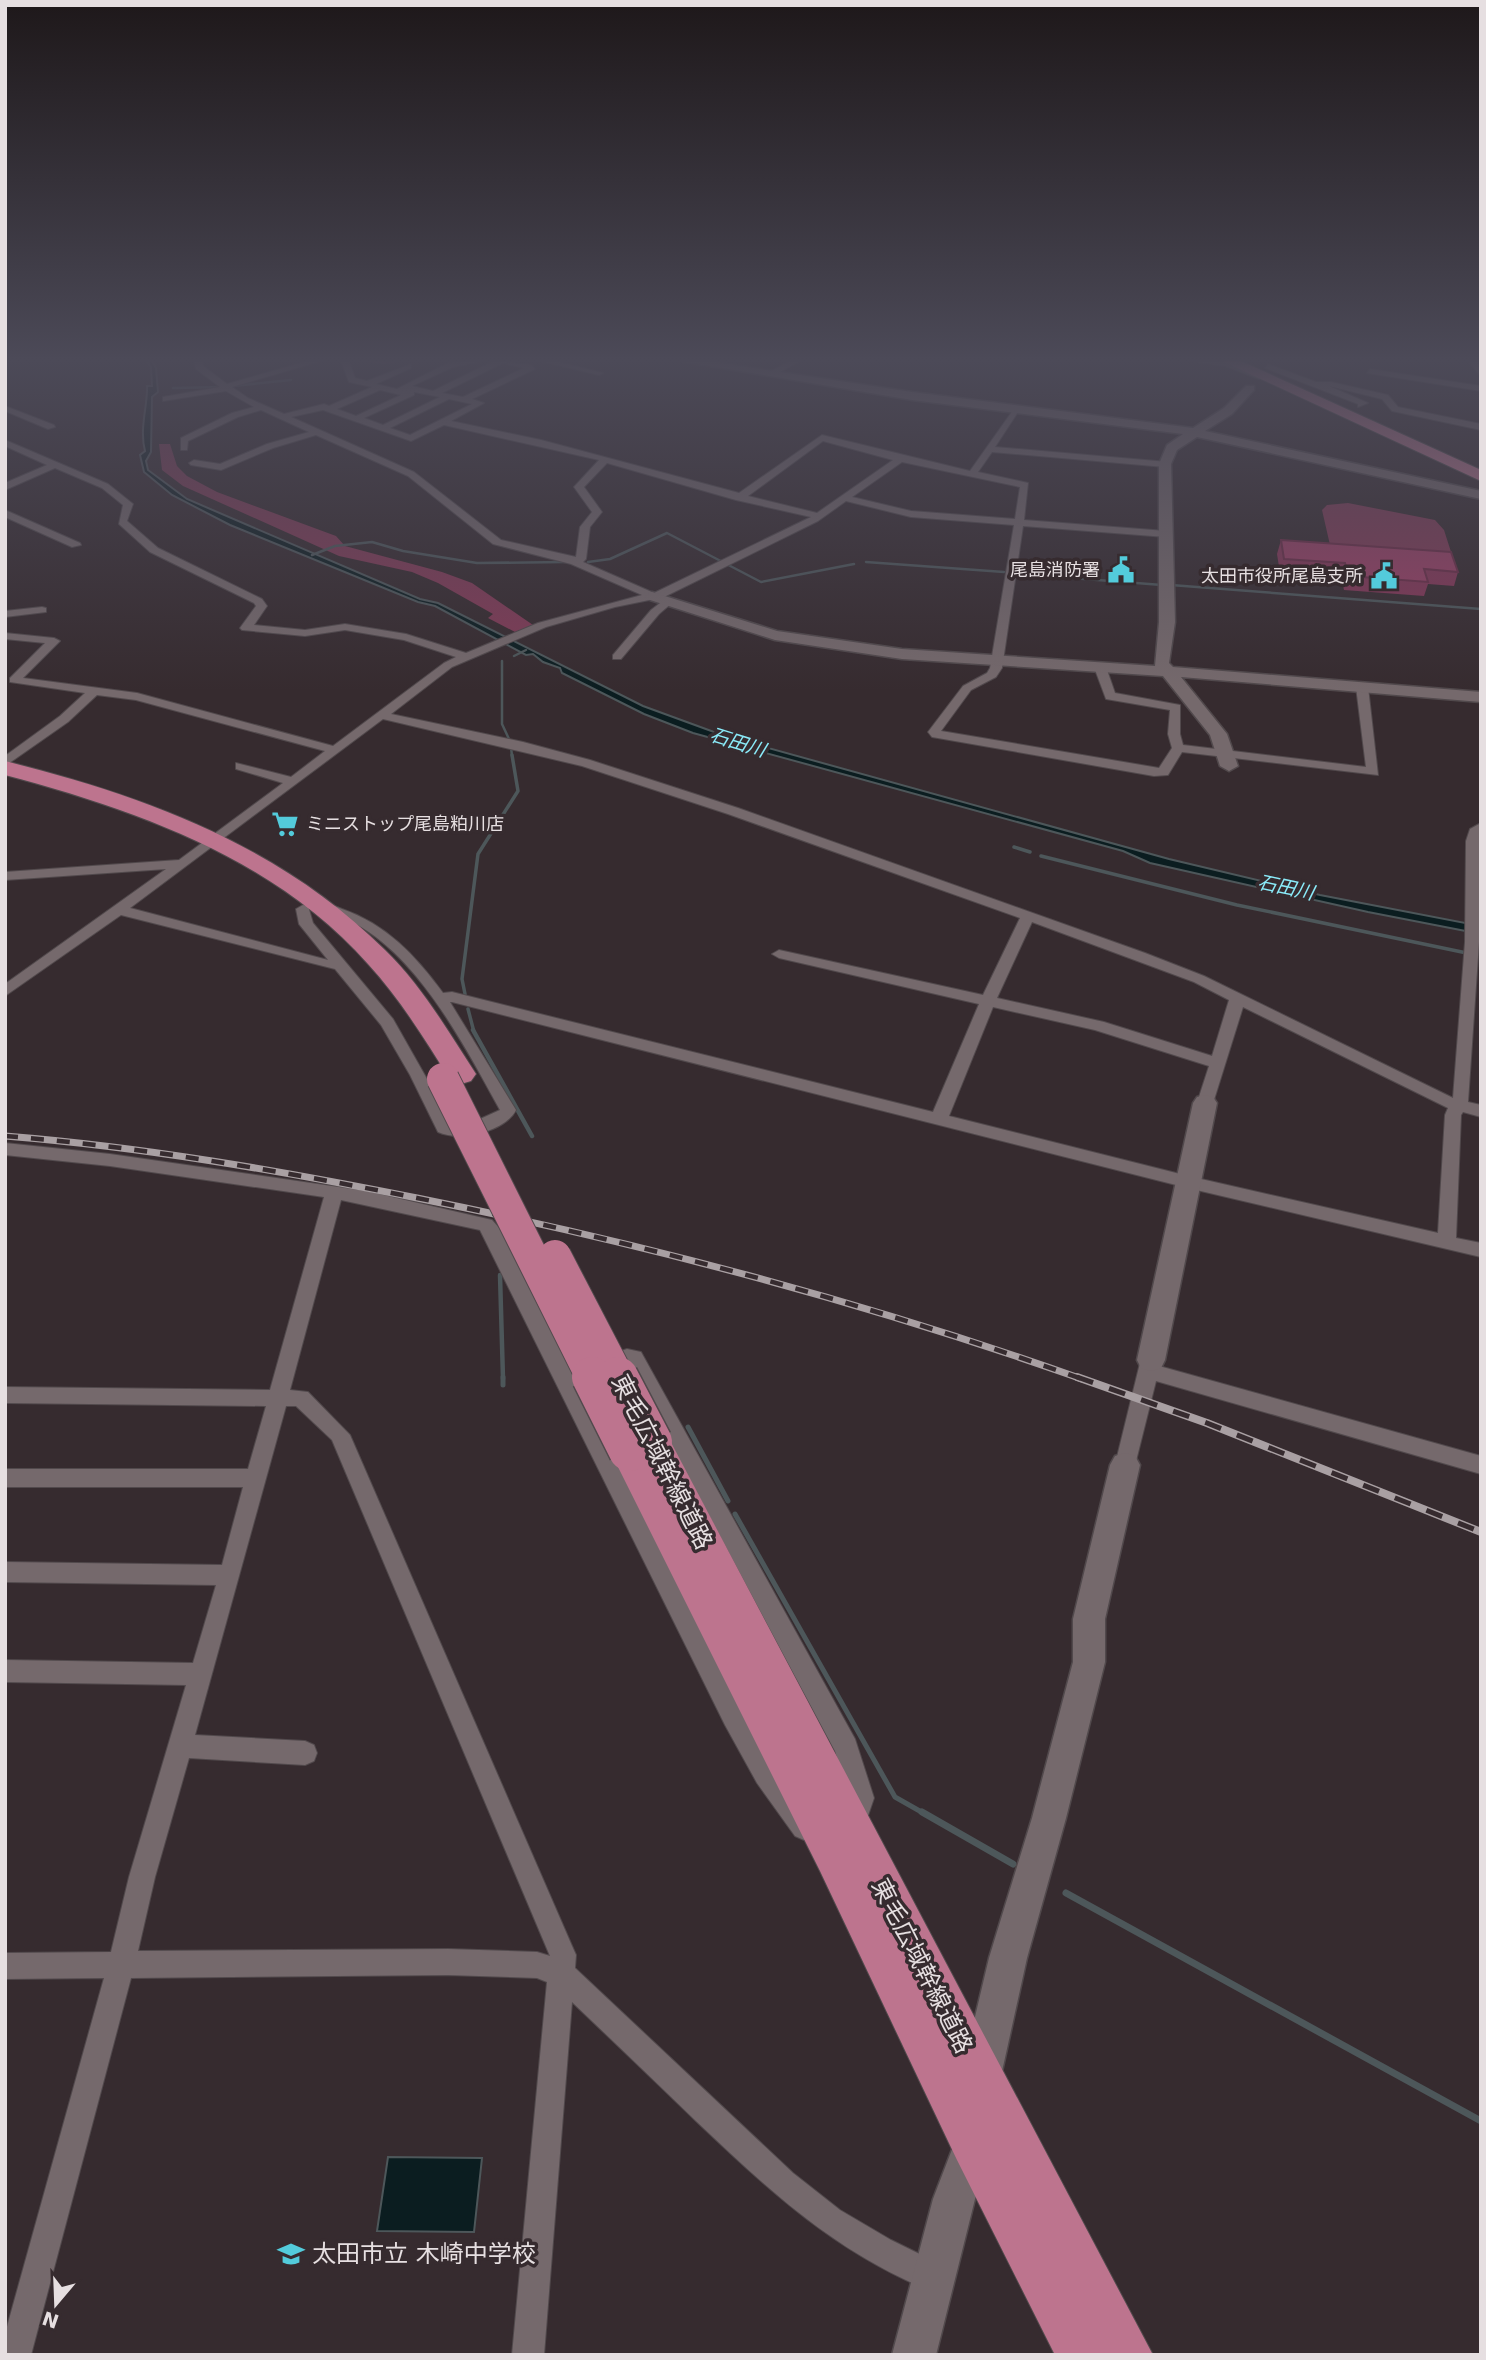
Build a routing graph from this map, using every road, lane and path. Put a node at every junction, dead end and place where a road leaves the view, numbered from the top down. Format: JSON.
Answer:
{"nodes":[{"id":1,"x":40,"y":471,"type":"edge"},
{"id":2,"x":72,"y":471,"type":"edge"},
{"id":3,"x":405,"y":471,"type":"edge"},
{"id":4,"x":594,"y":471,"type":"edge"},
{"id":5,"x":644,"y":471,"type":"edge"},
{"id":6,"x":776,"y":471,"type":"edge"},
{"id":7,"x":883,"y":471,"type":"edge"},
{"id":8,"x":958,"y":471,"type":"edge"},
{"id":9,"x":974,"y":471,"type":"edge"},
{"id":10,"x":1165,"y":471,"type":"edge"},
{"id":11,"x":1373,"y":471,"type":"edge"},
{"id":12,"x":972,"y":474,"type":"junction"},
{"id":13,"x":5,"y":478,"type":"edge"},
{"id":14,"x":19,"y":481,"type":"junction"},
{"id":15,"x":5,"y":487,"type":"edge"},
{"id":16,"x":1481,"y":496,"type":"edge"},
{"id":17,"x":739,"y":498,"type":"junction"},
{"id":18,"x":844,"y":498,"type":"junction"},
{"id":19,"x":5,"y":513,"type":"edge"},
{"id":20,"x":818,"y":516,"type":"junction"},
{"id":21,"x":1020,"y":523,"type":"junction"},
{"id":22,"x":1166,"y":534,"type":"junction"},
{"id":23,"x":76,"y":545,"type":"dead end"},
{"id":24,"x":575,"y":562,"type":"junction"},
{"id":25,"x":652,"y":596,"type":"junction"},
{"id":26,"x":668,"y":602,"type":"junction"},
{"id":27,"x":42,"y":610,"type":"dead end"},
{"id":28,"x":5,"y":614,"type":"edge"},
{"id":29,"x":5,"y":636,"type":"edge"},
{"id":30,"x":463,"y":656,"type":"junction"},
{"id":31,"x":617,"y":657,"type":"dead end"},
{"id":32,"x":998,"y":663,"type":"junction"},
{"id":33,"x":1100,"y":667,"type":"junction"},
{"id":34,"x":1164,"y":671,"type":"junction"},
{"id":35,"x":1362,"y":687,"type":"junction"},
{"id":36,"x":95,"y":691,"type":"junction"},
{"id":37,"x":1481,"y":697,"type":"edge"},
{"id":38,"x":380,"y":715,"type":"junction"},
{"id":39,"x":1178,"y":748,"type":"junction"},
{"id":40,"x":334,"y":750,"type":"junction"},
{"id":41,"x":1227,"y":760,"type":"junction"},
{"id":42,"x":5,"y":762,"type":"edge"},
{"id":43,"x":240,"y":766,"type":"dead end"},
{"id":44,"x":5,"y":768,"type":"edge"},
{"id":45,"x":5,"y":779,"type":"edge"},
{"id":46,"x":294,"y":782,"type":"junction"},
{"id":47,"x":1481,"y":827,"type":"edge"},
{"id":48,"x":211,"y":843,"type":"junction"},
{"id":49,"x":182,"y":864,"type":"junction"},
{"id":50,"x":5,"y":876,"type":"edge"},
{"id":51,"x":121,"y":908,"type":"junction"},
{"id":52,"x":313,"y":908,"type":"junction"},
{"id":53,"x":1028,"y":916,"type":"junction"},
{"id":54,"x":779,"y":954,"type":"dead end"},
{"id":55,"x":340,"y":964,"type":"junction"},
{"id":56,"x":5,"y":991,"type":"edge"},
{"id":57,"x":438,"y":998,"type":"junction"},
{"id":58,"x":1237,"y":1000,"type":"junction"},
{"id":59,"x":988,"y":1001,"type":"junction"},
{"id":60,"x":1218,"y":1063,"type":"junction"},
{"id":61,"x":1205,"y":1103,"type":"joint"},
{"id":62,"x":1458,"y":1105,"type":"junction"},
{"id":63,"x":1481,"y":1111,"type":"edge"},
{"id":64,"x":939,"y":1119,"type":"junction"},
{"id":65,"x":5,"y":1149,"type":"edge"},
{"id":66,"x":1188,"y":1182,"type":"junction"},
{"id":67,"x":334,"y":1192,"type":"junction"},
{"id":68,"x":1447,"y":1242,"type":"junction"},
{"id":69,"x":1481,"y":1251,"type":"edge"},
{"id":70,"x":1150,"y":1366,"type":"junction"},
{"id":71,"x":569,"y":1388,"type":"junction"},
{"id":72,"x":279,"y":1396,"type":"junction"},
{"id":73,"x":7,"y":1400,"type":"edge"},
{"id":74,"x":1125,"y":1465,"type":"joint"},
{"id":75,"x":1481,"y":1465,"type":"edge"},
{"id":76,"x":5,"y":1478,"type":"edge"},
{"id":77,"x":256,"y":1478,"type":"junction"},
{"id":78,"x":5,"y":1572,"type":"edge"},
{"id":79,"x":230,"y":1575,"type":"junction"},
{"id":80,"x":5,"y":1671,"type":"edge"},
{"id":81,"x":202,"y":1674,"type":"junction"},
{"id":82,"x":182,"y":1746,"type":"junction"},
{"id":83,"x":304,"y":1753,"type":"dead end"},
{"id":84,"x":844,"y":1841,"type":"junction"},
{"id":85,"x":5,"y":1966,"type":"edge"},
{"id":86,"x":118,"y":1966,"type":"junction"},
{"id":87,"x":561,"y":1973,"type":"junction"},
{"id":88,"x":981,"y":2080,"type":"junction"},
{"id":89,"x":975,"y":2142,"type":"junction"},
{"id":90,"x":933,"y":2277,"type":"junction"},
{"id":91,"x":15,"y":2355,"type":"edge"},
{"id":92,"x":528,"y":2355,"type":"edge"},
{"id":93,"x":914,"y":2355,"type":"edge"},
{"id":94,"x":1085,"y":2355,"type":"edge"},
{"id":95,"x":1125,"y":2355,"type":"edge"}],
"edges":[{"from":1,"to":14,"type":"street"},
{"from":2,"to":30,"type":"street"},
{"from":3,"to":24,"type":"street"},
{"from":4,"to":24,"type":"street"},
{"from":5,"to":17,"type":"street"},
{"from":6,"to":17,"type":"street"},
{"from":7,"to":18,"type":"street"},
{"from":8,"to":12,"type":"street"},
{"from":9,"to":12,"type":"street"},
{"from":10,"to":22,"type":"street"},
{"from":11,"to":16,"type":"street"},
{"from":12,"to":21,"type":"street"},
{"from":13,"to":14,"type":"street"},
{"from":14,"to":15,"type":"street"},
{"from":17,"to":20,"type":"street"},
{"from":18,"to":20,"type":"street"},
{"from":18,"to":21,"type":"street"},
{"from":19,"to":23,"type":"street"},
{"from":20,"to":25,"type":"street"},
{"from":21,"to":22,"type":"street"},
{"from":21,"to":32,"type":"street"},
{"from":22,"to":34,"type":"street"},
{"from":24,"to":25,"type":"street"},
{"from":25,"to":26,"type":"street"},
{"from":25,"to":30,"type":"street"},
{"from":26,"to":31,"type":"street"},
{"from":26,"to":32,"type":"street"},
{"from":27,"to":28,"type":"street"},
{"from":29,"to":36,"type":"street"},
{"from":30,"to":38,"type":"street"},
{"from":32,"to":33,"type":"street"},
{"from":32,"to":39,"type":"street"},
{"from":33,"to":34,"type":"street"},
{"from":33,"to":39,"type":"street"},
{"from":34,"to":35,"type":"street"},
{"from":34,"to":41,"type":"street"},
{"from":35,"to":37,"type":"street"},
{"from":35,"to":41,"type":"street"},
{"from":36,"to":40,"type":"street"},
{"from":36,"to":42,"type":"street"},
{"from":38,"to":40,"type":"street"},
{"from":38,"to":53,"type":"street"},
{"from":39,"to":41,"type":"street"},
{"from":40,"to":46,"type":"street"},
{"from":43,"to":46,"type":"street"},
{"from":44,"to":48,"type":"highway","name":"東毛広域幹線道路"},
{"from":45,"to":48,"type":"highway","name":"東毛広域幹線道路"},
{"from":46,"to":48,"type":"street"},
{"from":47,"to":62,"type":"street"},
{"from":48,"to":49,"type":"street"},
{"from":48,"to":52,"type":"highway","name":"東毛広域幹線道路"},
{"from":49,"to":50,"type":"street"},
{"from":49,"to":51,"type":"street"},
{"from":51,"to":55,"type":"street"},
{"from":51,"to":56,"type":"street"},
{"from":52,"to":55,"type":"street"},
{"from":52,"to":57,"type":"street"},
{"from":52,"to":84,"type":"highway","name":"東毛広域幹線道路","bridge":true},
{"from":53,"to":58,"type":"street"},
{"from":53,"to":59,"type":"street"},
{"from":54,"to":59,"type":"street"},
{"from":55,"to":57,"type":"street"},
{"from":57,"to":64,"type":"street"},
{"from":58,"to":60,"type":"street"},
{"from":58,"to":62,"type":"street"},
{"from":59,"to":60,"type":"street"},
{"from":59,"to":64,"type":"street"},
{"from":60,"to":61,"type":"street"},
{"from":61,"to":66,"type":"street"},
{"from":62,"to":63,"type":"street"},
{"from":62,"to":68,"type":"street"},
{"from":64,"to":66,"type":"street"},
{"from":65,"to":67,"type":"street"},
{"from":66,"to":68,"type":"street"},
{"from":66,"to":70,"type":"street"},
{"from":67,"to":71,"type":"street"},
{"from":67,"to":72,"type":"street"},
{"from":68,"to":69,"type":"street"},
{"from":70,"to":74,"type":"street"},
{"from":70,"to":75,"type":"street"},
{"from":71,"to":84,"type":"street"},
{"from":71,"to":84,"type":"street"},
{"from":72,"to":73,"type":"street"},
{"from":72,"to":77,"type":"street"},
{"from":72,"to":87,"type":"street"},
{"from":74,"to":88,"type":"street"},
{"from":76,"to":77,"type":"street"},
{"from":77,"to":79,"type":"street"},
{"from":78,"to":79,"type":"street"},
{"from":79,"to":81,"type":"street"},
{"from":80,"to":81,"type":"street"},
{"from":81,"to":82,"type":"street"},
{"from":82,"to":83,"type":"street"},
{"from":82,"to":86,"type":"street"},
{"from":84,"to":88,"type":"highway","name":"東毛広域幹線道路"},
{"from":84,"to":89,"type":"highway","name":"東毛広域幹線道路"},
{"from":85,"to":86,"type":"street"},
{"from":86,"to":87,"type":"street"},
{"from":86,"to":91,"type":"street"},
{"from":87,"to":90,"type":"street"},
{"from":87,"to":92,"type":"street"},
{"from":88,"to":89,"type":"street"},
{"from":88,"to":95,"type":"highway","name":"東毛広域幹線道路"},
{"from":89,"to":90,"type":"street"},
{"from":89,"to":94,"type":"highway","name":"東毛広域幹線道路"},
{"from":90,"to":93,"type":"street"}]}
